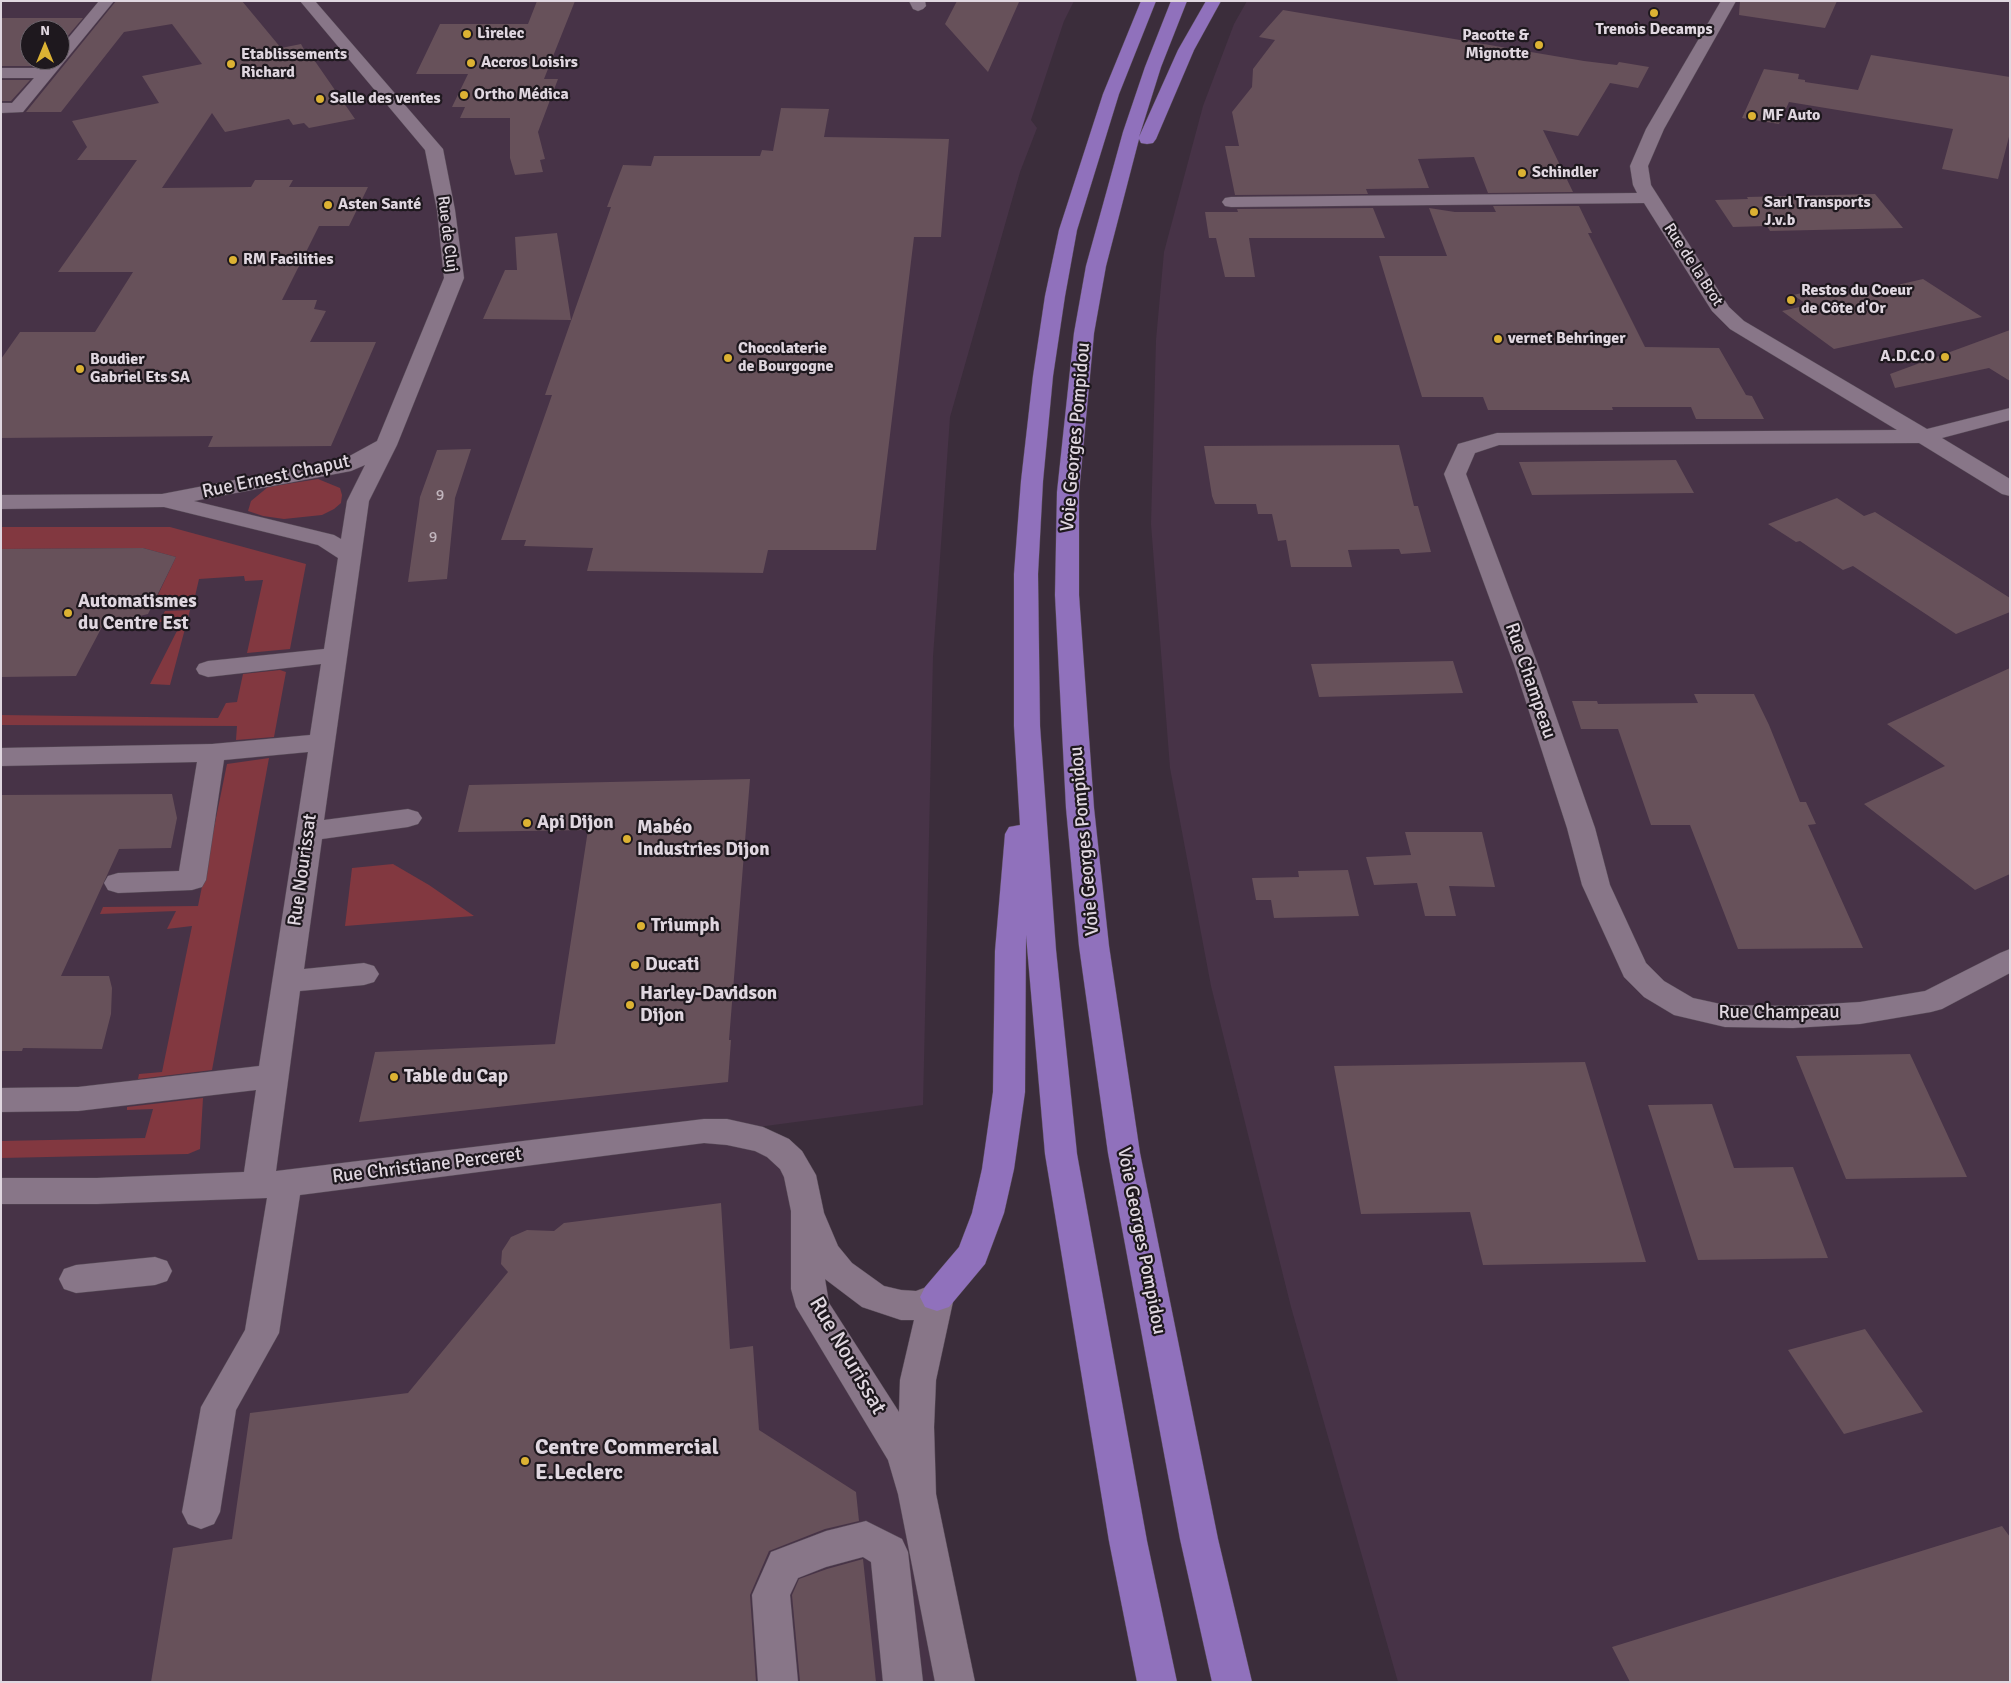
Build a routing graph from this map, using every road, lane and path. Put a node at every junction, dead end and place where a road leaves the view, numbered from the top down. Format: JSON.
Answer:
{"nodes":[{"id":1,"x":107,"y":1,"type":"edge"},
{"id":2,"x":307,"y":1,"type":"edge"},
{"id":3,"x":1134,"y":1,"type":"edge"},
{"id":4,"x":1149,"y":1,"type":"edge"},
{"id":5,"x":1179,"y":1,"type":"edge"},
{"id":6,"x":1214,"y":1,"type":"edge"},
{"id":7,"x":1729,"y":1,"type":"edge"},
{"id":8,"x":70,"y":46,"type":"edge"},
{"id":9,"x":50,"y":70,"type":"edge"},
{"id":10,"x":1,"y":73,"type":"edge"},
{"id":11,"x":47,"y":73,"type":"junction"},
{"id":12,"x":1111,"y":94,"type":"junction"},
{"id":13,"x":1,"y":108,"type":"edge"},
{"id":14,"x":1650,"y":198,"type":"junction"},
{"id":15,"x":1231,"y":202,"type":"dead end"},
{"id":16,"x":1112,"y":205,"type":"junction"},
{"id":17,"x":2010,"y":414,"type":"edge"},
{"id":18,"x":1924,"y":436,"type":"junction"},
{"id":19,"x":386,"y":445,"type":"junction"},
{"id":20,"x":2010,"y":489,"type":"edge"},
{"id":21,"x":162,"y":501,"type":"junction"},
{"id":22,"x":1,"y":502,"type":"edge"},
{"id":23,"x":350,"y":555,"type":"junction"},
{"id":24,"x":335,"y":655,"type":"junction"},
{"id":25,"x":208,"y":669,"type":"dead end"},
{"id":26,"x":1027,"y":726,"type":"junction"},
{"id":27,"x":322,"y":742,"type":"junction"},
{"id":28,"x":212,"y":752,"type":"junction"},
{"id":29,"x":1,"y":757,"type":"edge"},
{"id":30,"x":408,"y":818,"type":"dead end"},
{"id":31,"x":309,"y":831,"type":"junction"},
{"id":32,"x":118,"y":883,"type":"dead end"},
{"id":33,"x":2010,"y":960,"type":"edge"},
{"id":34,"x":364,"y":974,"type":"dead end"},
{"id":35,"x":287,"y":981,"type":"junction"},
{"id":36,"x":273,"y":1076,"type":"junction"},
{"id":37,"x":1,"y":1100,"type":"edge"},
{"id":38,"x":272,"y":1185,"type":"junction"},
{"id":39,"x":1,"y":1191,"type":"edge"},
{"id":40,"x":807,"y":1211,"type":"junction"},
{"id":41,"x":155,"y":1271,"type":"dead end"},
{"id":42,"x":76,"y":1279,"type":"dead end"},
{"id":43,"x":937,"y":1297,"type":"junction"},
{"id":44,"x":917,"y":1494,"type":"junction"},
{"id":45,"x":201,"y":1512,"type":"dead end"},
{"id":46,"x":778,"y":1682,"type":"edge"},
{"id":47,"x":903,"y":1682,"type":"edge"},
{"id":48,"x":955,"y":1682,"type":"edge"},
{"id":49,"x":1157,"y":1682,"type":"edge"},
{"id":50,"x":1232,"y":1682,"type":"edge"}],
"edges":[{"from":1,"to":8,"type":"street"},
{"from":2,"to":19,"type":"street","name":"Rue de Cluj"},
{"from":3,"to":12,"type":"highway"},
{"from":4,"to":12,"type":"highway","name":"Voie Georges Pompidou"},
{"from":5,"to":16,"type":"highway","name":"Voie Georges Pompidou"},
{"from":6,"to":16,"type":"highway"},
{"from":7,"to":14,"type":"street","name":"Rue de la Brot"},
{"from":9,"to":11,"type":"street"},
{"from":10,"to":11,"type":"street"},
{"from":11,"to":13,"type":"street"},
{"from":12,"to":26,"type":"highway","name":"Voie Georges Pompidou"},
{"from":14,"to":15,"type":"street"},
{"from":14,"to":18,"type":"street","name":"Rue de la Brot"},
{"from":16,"to":50,"type":"highway","name":"Voie Georges Pompidou"},
{"from":17,"to":18,"type":"street"},
{"from":18,"to":20,"type":"street","name":"Rue de la Brot"},
{"from":18,"to":33,"type":"street","name":"Rue Champeau"},
{"from":19,"to":21,"type":"street","name":"Rue Ernest Chaput"},
{"from":19,"to":23,"type":"street","name":"Rue de Cluj"},
{"from":21,"to":22,"type":"street","name":"Rue Ernest Chaput"},
{"from":21,"to":23,"type":"street","name":"Rue Ernest Chaput"},
{"from":23,"to":24,"type":"street","name":"Rue Nourissat"},
{"from":24,"to":25,"type":"street"},
{"from":24,"to":27,"type":"street","name":"Rue Nourissat"},
{"from":26,"to":43,"type":"highway"},
{"from":26,"to":49,"type":"highway","name":"Voie Georges Pompidou"},
{"from":27,"to":28,"type":"street"},
{"from":27,"to":31,"type":"street","name":"Rue Nourissat"},
{"from":28,"to":29,"type":"street"},
{"from":28,"to":32,"type":"street"},
{"from":30,"to":31,"type":"street"},
{"from":31,"to":35,"type":"street","name":"Rue Nourissat"},
{"from":34,"to":35,"type":"street"},
{"from":35,"to":36,"type":"street","name":"Rue Nourissat"},
{"from":36,"to":37,"type":"street"},
{"from":36,"to":38,"type":"street","name":"Rue Nourissat"},
{"from":38,"to":39,"type":"street","name":"Rue Christiane Perceret"},
{"from":38,"to":40,"type":"street","name":"Rue Christiane Perceret"},
{"from":38,"to":45,"type":"street","name":"Rue Nourissat"},
{"from":40,"to":43,"type":"street","name":"Rue Nourissat"},
{"from":40,"to":44,"type":"street","name":"Rue Nourissat"},
{"from":41,"to":42,"type":"street"},
{"from":43,"to":44,"type":"street"},
{"from":44,"to":48,"type":"street"},
{"from":46,"to":47,"type":"street"}]}
